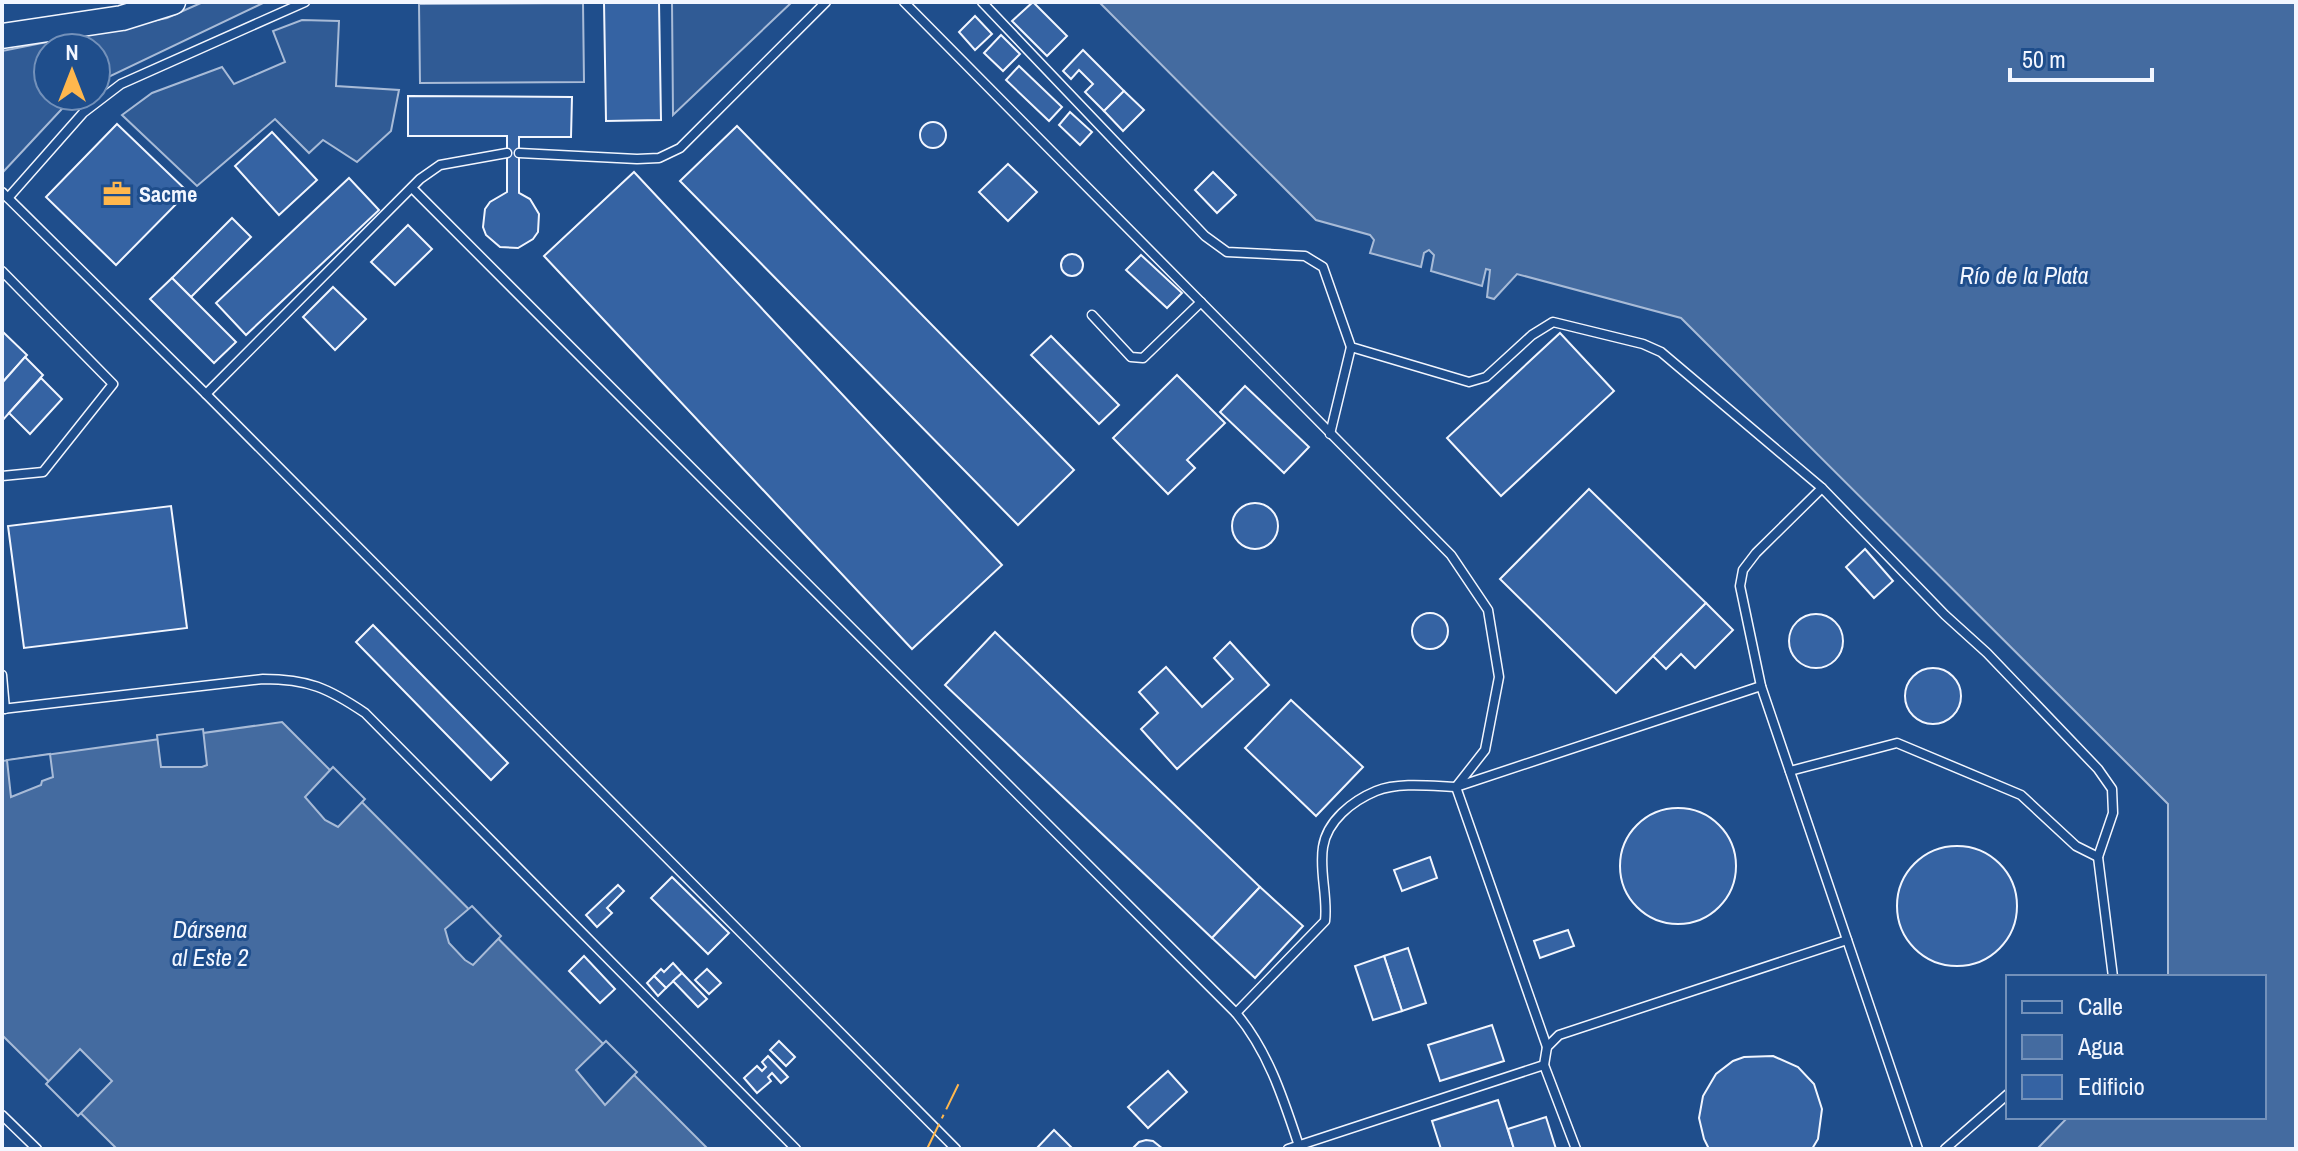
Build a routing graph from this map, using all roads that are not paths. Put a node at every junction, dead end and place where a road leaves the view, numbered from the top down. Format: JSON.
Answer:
{"nodes":[{"id":1,"x":173,"y":2,"type":"edge"},
{"id":2,"x":305,"y":2,"type":"edge"},
{"id":3,"x":826,"y":2,"type":"edge"},
{"id":4,"x":904,"y":2,"type":"edge"},
{"id":5,"x":982,"y":2,"type":"edge"},
{"id":6,"x":2,"y":36,"type":"edge"},
{"id":7,"x":507,"y":153,"type":"dead end"},
{"id":8,"x":519,"y":153,"type":"dead end"},
{"id":9,"x":412,"y":188,"type":"junction"},
{"id":10,"x":5,"y":195,"type":"edge"},
{"id":11,"x":2,"y":271,"type":"edge"},
{"id":12,"x":1201,"y":302,"type":"junction"},
{"id":13,"x":1092,"y":315,"type":"dead end"},
{"id":14,"x":1351,"y":347,"type":"junction"},
{"id":15,"x":206,"y":394,"type":"junction"},
{"id":16,"x":1330,"y":434,"type":"junction"},
{"id":17,"x":2,"y":476,"type":"edge"},
{"id":18,"x":1822,"y":488,"type":"junction"},
{"id":19,"x":2,"y":675,"type":"edge"},
{"id":20,"x":1761,"y":686,"type":"junction"},
{"id":21,"x":4,"y":709,"type":"edge"},
{"id":22,"x":1790,"y":771,"type":"junction"},
{"id":23,"x":1456,"y":787,"type":"junction"},
{"id":24,"x":2098,"y":857,"type":"junction"},
{"id":25,"x":1847,"y":940,"type":"junction"},
{"id":26,"x":2113,"y":975,"type":"edge"},
{"id":27,"x":1236,"y":1013,"type":"junction"},
{"id":28,"x":1547,"y":1047,"type":"junction"},
{"id":29,"x":1544,"y":1065,"type":"junction"},
{"id":30,"x":2006,"y":1096,"type":"edge"},
{"id":31,"x":2,"y":1115,"type":"edge"},
{"id":32,"x":1299,"y":1147,"type":"edge"},
{"id":33,"x":37,"y":1149,"type":"edge"},
{"id":34,"x":796,"y":1149,"type":"edge"},
{"id":35,"x":956,"y":1149,"type":"edge"},
{"id":36,"x":1288,"y":1149,"type":"edge"},
{"id":37,"x":1576,"y":1149,"type":"edge"},
{"id":38,"x":1918,"y":1149,"type":"edge"},
{"id":39,"x":1945,"y":1149,"type":"edge"}],
"edges":[{"from":1,"to":6,"type":"street"},
{"from":2,"to":10,"type":"lane"},
{"from":3,"to":8,"type":"lane"},
{"from":4,"to":12,"type":"lane"},
{"from":5,"to":14,"type":"lane"},
{"from":7,"to":9,"type":"lane"},
{"from":9,"to":15,"type":"lane"},
{"from":9,"to":27,"type":"lane"},
{"from":10,"to":15,"type":"lane"},
{"from":11,"to":17,"type":"lane"},
{"from":12,"to":13,"type":"lane"},
{"from":12,"to":16,"type":"lane"},
{"from":14,"to":16,"type":"lane"},
{"from":14,"to":18,"type":"lane"},
{"from":15,"to":35,"type":"lane"},
{"from":16,"to":23,"type":"lane"},
{"from":18,"to":20,"type":"lane"},
{"from":18,"to":24,"type":"lane"},
{"from":19,"to":21,"type":"lane"},
{"from":20,"to":22,"type":"lane"},
{"from":20,"to":23,"type":"lane"},
{"from":21,"to":34,"type":"lane"},
{"from":22,"to":24,"type":"lane"},
{"from":22,"to":25,"type":"lane"},
{"from":23,"to":27,"type":"lane"},
{"from":23,"to":28,"type":"lane"},
{"from":24,"to":26,"type":"lane"},
{"from":25,"to":28,"type":"lane"},
{"from":25,"to":38,"type":"lane"},
{"from":27,"to":32,"type":"lane"},
{"from":28,"to":29,"type":"lane"},
{"from":29,"to":32,"type":"lane"},
{"from":29,"to":37,"type":"lane"},
{"from":30,"to":39,"type":"lane"},
{"from":31,"to":33,"type":"lane"},
{"from":32,"to":36,"type":"lane"}]}
